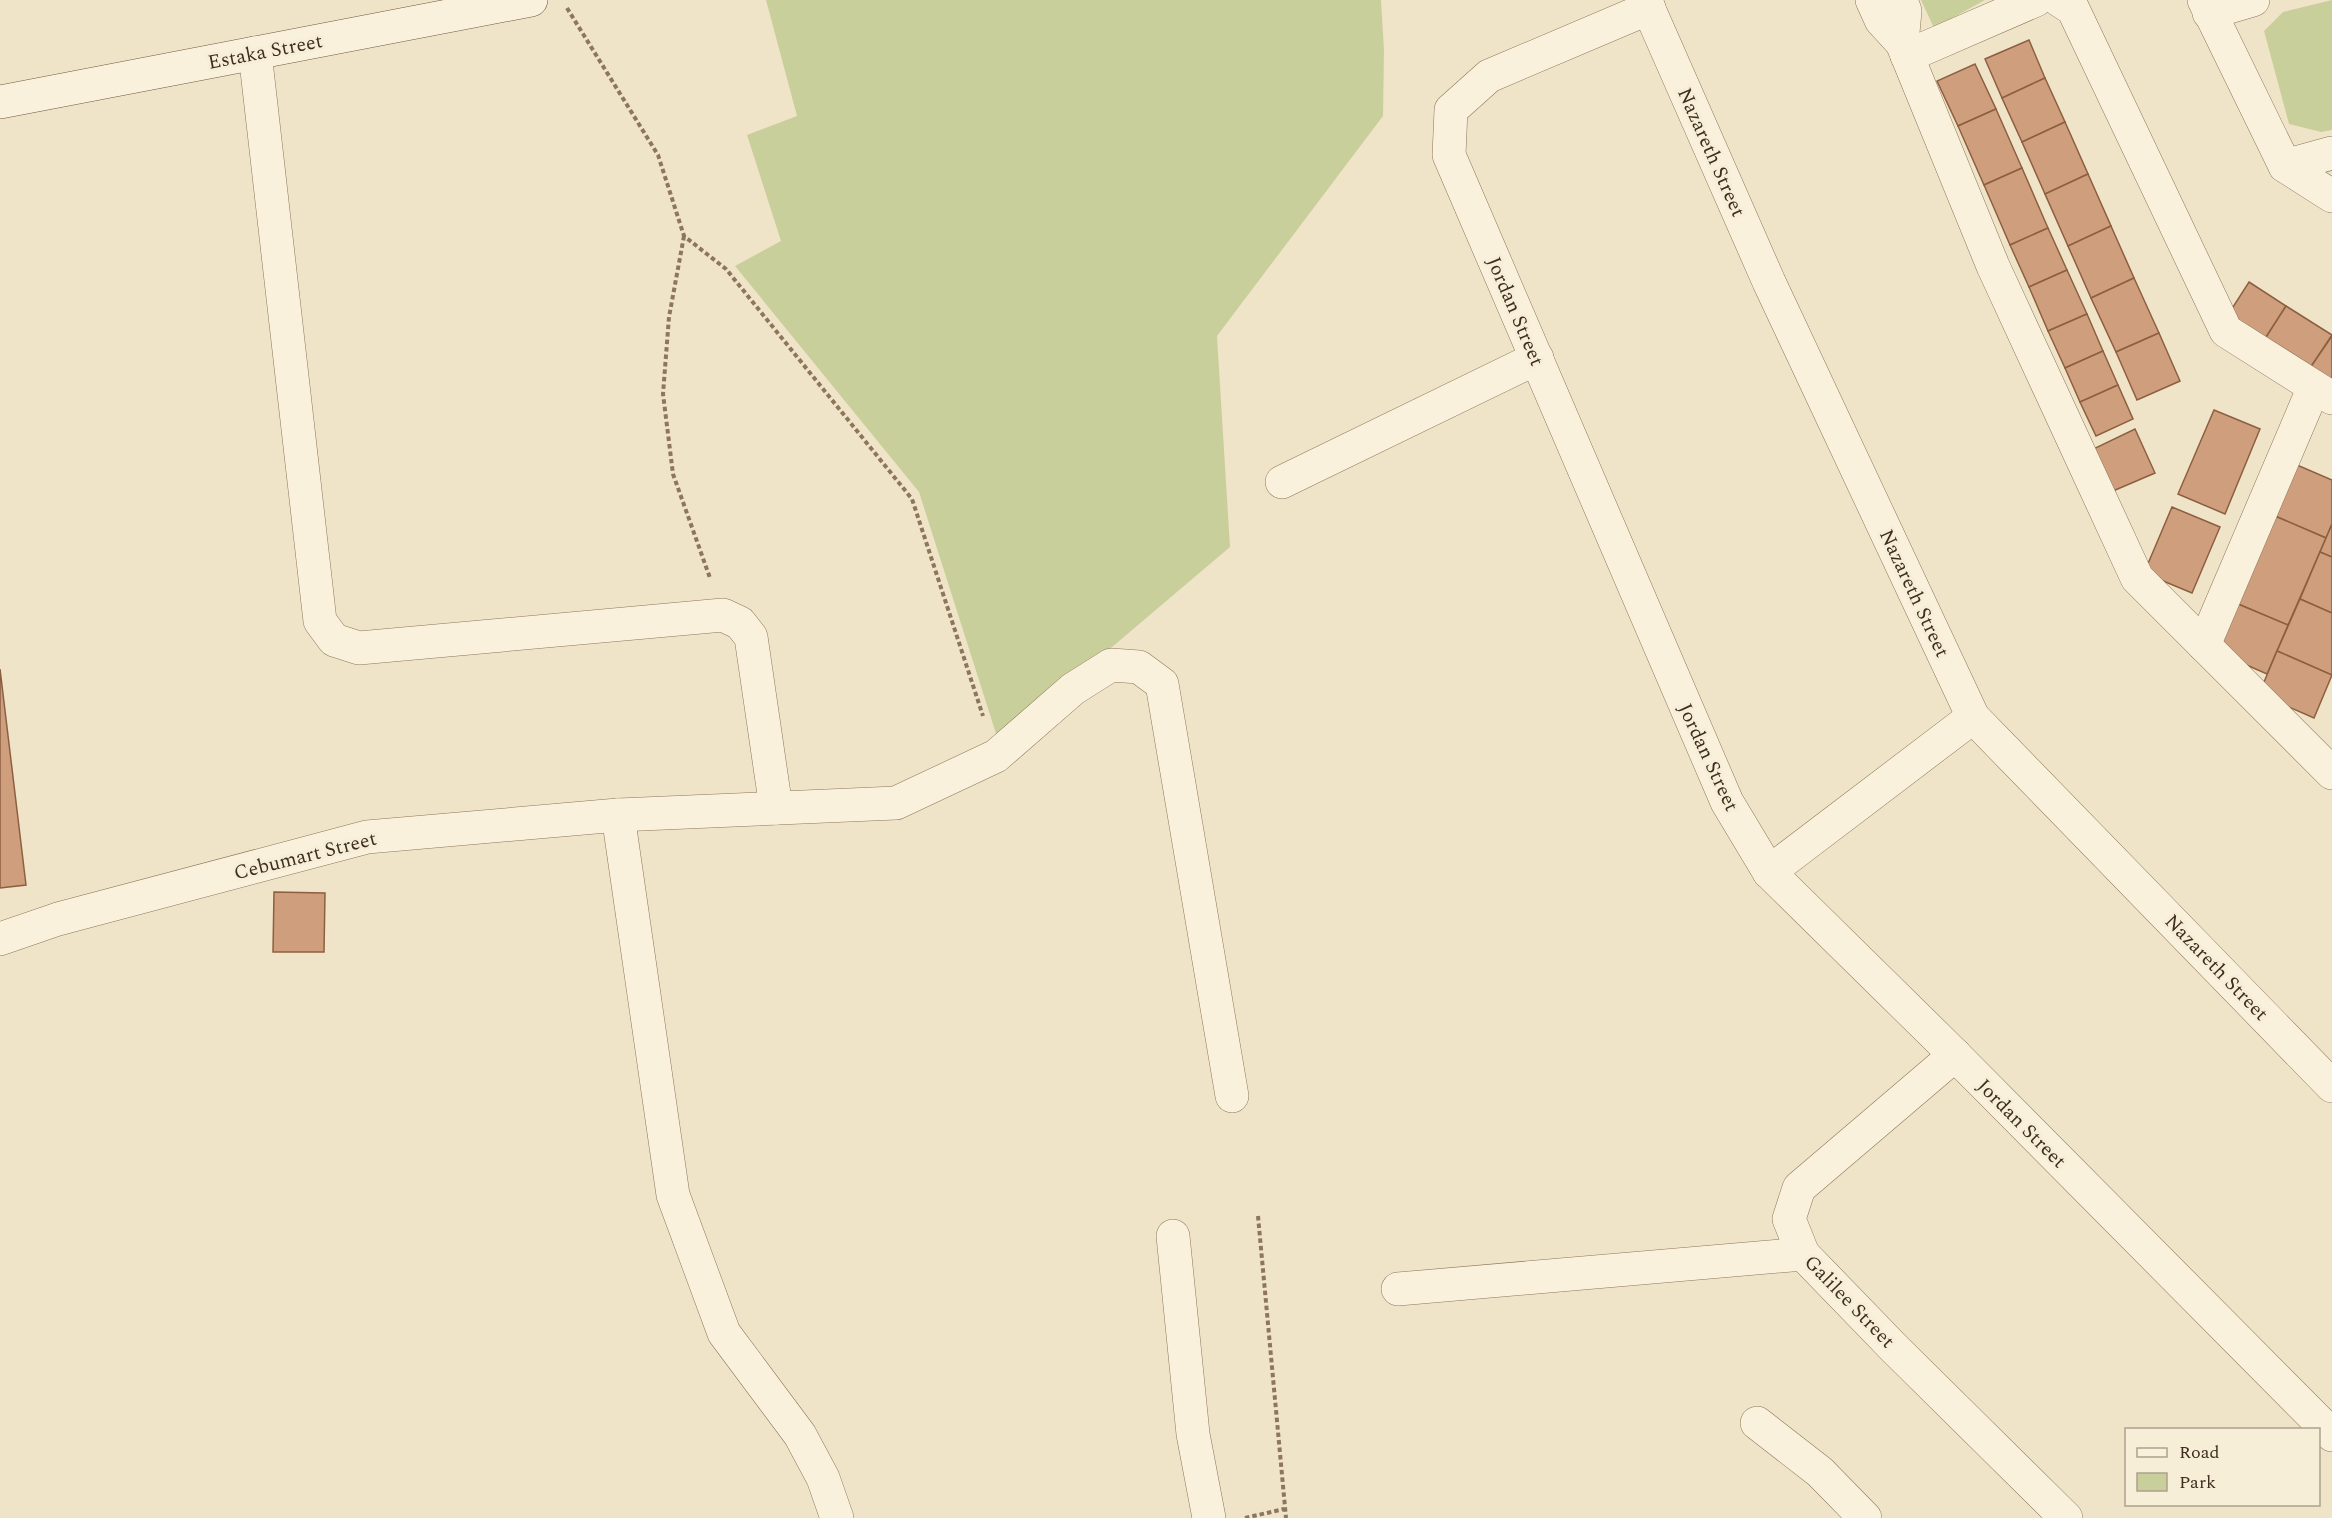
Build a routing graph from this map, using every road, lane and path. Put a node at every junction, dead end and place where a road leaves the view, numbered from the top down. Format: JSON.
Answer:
{"nodes":[{"id":1,"x":531,"y":0,"type":"edge"},
{"id":2,"x":562,"y":0,"type":"edge"},
{"id":3,"x":1872,"y":0,"type":"edge"},
{"id":4,"x":1901,"y":0,"type":"edge"},
{"id":5,"x":2036,"y":0,"type":"edge"},
{"id":6,"x":2059,"y":0,"type":"edge"},
{"id":7,"x":2253,"y":0,"type":"edge"},
{"id":8,"x":1647,"y":4,"type":"edge"},
{"id":9,"x":2206,"y":6,"type":"edge"},
{"id":10,"x":1905,"y":49,"type":"junction"},
{"id":11,"x":255,"y":53,"type":"junction"},
{"id":12,"x":0,"y":102,"type":"edge"},
{"id":13,"x":2332,"y":153,"type":"edge"},
{"id":14,"x":2285,"y":166,"type":"junction"},
{"id":15,"x":2332,"y":196,"type":"edge"},
{"id":16,"x":684,"y":236,"type":"junction"},
{"id":17,"x":1537,"y":358,"type":"junction"},
{"id":18,"x":2323,"y":392,"type":"edge"},
{"id":19,"x":1282,"y":482,"type":"dead end"},
{"id":20,"x":723,"y":615,"type":"junction"},
{"id":21,"x":2204,"y":645,"type":"junction"},
{"id":22,"x":1973,"y":717,"type":"junction"},
{"id":23,"x":996,"y":756,"type":"junction"},
{"id":24,"x":2329,"y":761,"type":"edge"},
{"id":25,"x":776,"y":808,"type":"junction"},
{"id":26,"x":618,"y":815,"type":"junction"},
{"id":27,"x":1768,"y":872,"type":"junction"},
{"id":28,"x":0,"y":939,"type":"edge"},
{"id":29,"x":1955,"y":1055,"type":"junction"},
{"id":30,"x":2332,"y":1086,"type":"edge"},
{"id":31,"x":1232,"y":1096,"type":"dead end"},
{"id":32,"x":1258,"y":1216,"type":"dead end"},
{"id":33,"x":1173,"y":1236,"type":"dead end"},
{"id":34,"x":1803,"y":1254,"type":"junction"},
{"id":35,"x":1398,"y":1289,"type":"dead end"},
{"id":36,"x":1757,"y":1423,"type":"dead end"},
{"id":37,"x":2332,"y":1436,"type":"edge"},
{"id":38,"x":1284,"y":1509,"type":"junction"},
{"id":39,"x":837,"y":1518,"type":"edge"},
{"id":40,"x":1209,"y":1518,"type":"edge"},
{"id":41,"x":1244,"y":1518,"type":"edge"},
{"id":42,"x":1286,"y":1518,"type":"edge"},
{"id":43,"x":1865,"y":1518,"type":"edge"},
{"id":44,"x":2066,"y":1518,"type":"edge"}],
"edges":[{"from":1,"to":11,"type":"street","name":"Estaka Street"},
{"from":2,"to":16,"type":"path"},
{"from":3,"to":10,"type":"street"},
{"from":4,"to":10,"type":"street"},
{"from":5,"to":10,"type":"street"},
{"from":6,"to":18,"type":"street"},
{"from":7,"to":9,"type":"street"},
{"from":8,"to":17,"type":"street","name":"Jordan Street"},
{"from":8,"to":22,"type":"street","name":"Nazareth Street"},
{"from":9,"to":14,"type":"street"},
{"from":10,"to":21,"type":"street"},
{"from":11,"to":12,"type":"street","name":"Estaka Street"},
{"from":11,"to":20,"type":"street"},
{"from":13,"to":14,"type":"street"},
{"from":14,"to":15,"type":"street"},
{"from":16,"to":20,"type":"path"},
{"from":16,"to":23,"type":"path"},
{"from":17,"to":19,"type":"street"},
{"from":17,"to":27,"type":"street","name":"Jordan Street"},
{"from":18,"to":21,"type":"street"},
{"from":20,"to":25,"type":"street"},
{"from":21,"to":24,"type":"street"},
{"from":22,"to":27,"type":"street"},
{"from":22,"to":30,"type":"street","name":"Nazareth Street"},
{"from":23,"to":25,"type":"street","name":"Cebumart Street"},
{"from":23,"to":31,"type":"street","name":"Cebumart Street"},
{"from":25,"to":26,"type":"street","name":"Cebumart Street"},
{"from":26,"to":28,"type":"street","name":"Cebumart Street"},
{"from":26,"to":39,"type":"street"},
{"from":27,"to":29,"type":"street","name":"Jordan Street"},
{"from":29,"to":34,"type":"street","name":"Galilee Street"},
{"from":29,"to":37,"type":"street","name":"Jordan Street"},
{"from":32,"to":38,"type":"path"},
{"from":33,"to":40,"type":"street"},
{"from":34,"to":35,"type":"street"},
{"from":34,"to":44,"type":"street","name":"Galilee Street"},
{"from":36,"to":43,"type":"street"},
{"from":38,"to":41,"type":"path"},
{"from":38,"to":42,"type":"path"}]}
